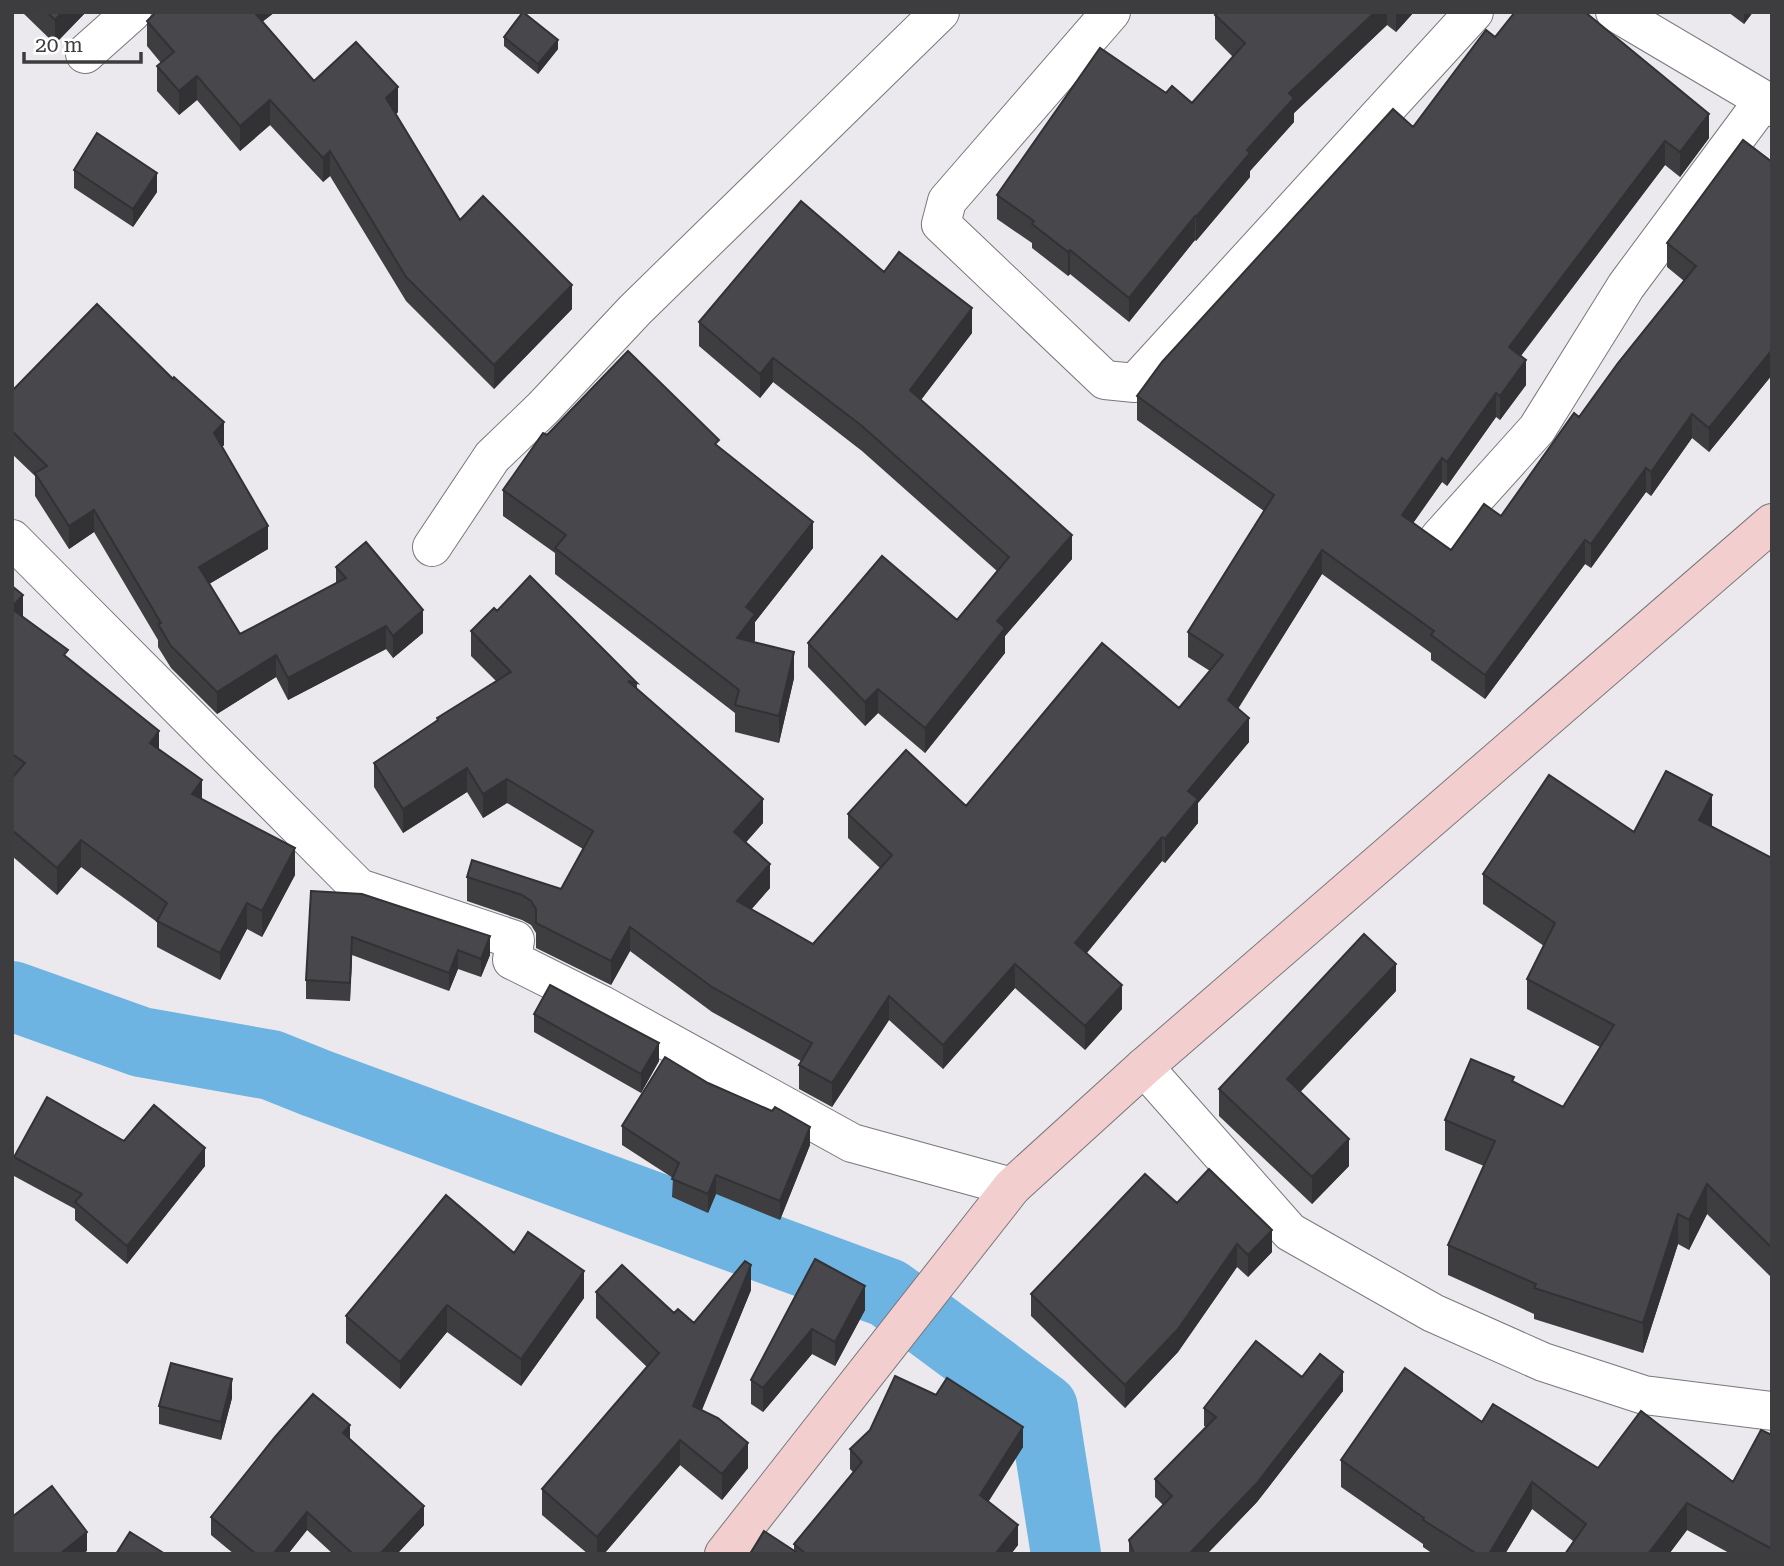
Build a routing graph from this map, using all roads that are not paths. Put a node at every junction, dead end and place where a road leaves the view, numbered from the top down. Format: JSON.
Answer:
{"nodes":[{"id":1,"x":132,"y":12,"type":"edge"},
{"id":2,"x":940,"y":12,"type":"edge"},
{"id":3,"x":1111,"y":12,"type":"edge"},
{"id":4,"x":1474,"y":12,"type":"edge"},
{"id":5,"x":1615,"y":12,"type":"edge"},
{"id":6,"x":85,"y":54,"type":"dead end"},
{"id":7,"x":1768,"y":103,"type":"edge"},
{"id":8,"x":1772,"y":523,"type":"edge"},
{"id":9,"x":1439,"y":538,"type":"edge"},
{"id":10,"x":12,"y":539,"type":"edge"},
{"id":11,"x":432,"y":547,"type":"dead end"},
{"id":12,"x":1144,"y":1067,"type":"junction"},
{"id":13,"x":1012,"y":1187,"type":"junction"},
{"id":14,"x":1772,"y":1411,"type":"edge"},
{"id":15,"x":724,"y":1554,"type":"edge"}],
"edges":[{"from":1,"to":6,"type":"street"},
{"from":2,"to":11,"type":"street"},
{"from":3,"to":4,"type":"street"},
{"from":5,"to":7,"type":"street"},
{"from":7,"to":9,"type":"street"},
{"from":8,"to":12,"type":"street"},
{"from":10,"to":13,"type":"street"},
{"from":12,"to":13,"type":"street"},
{"from":12,"to":14,"type":"street"},
{"from":13,"to":15,"type":"street"}]}
